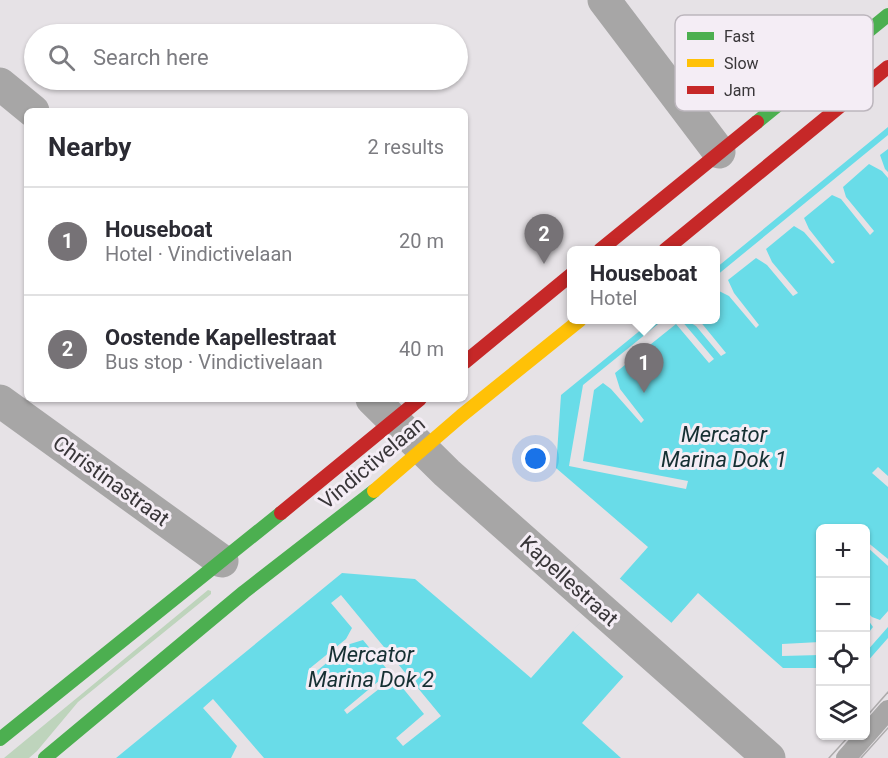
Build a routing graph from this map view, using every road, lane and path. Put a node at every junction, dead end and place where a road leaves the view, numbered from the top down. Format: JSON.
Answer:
{"nodes":[{"id":1,"x":604,"y":0,"type":"edge"},
{"id":2,"x":888,"y":15,"type":"edge"},
{"id":3,"x":873,"y":27,"type":"edge"},
{"id":4,"x":888,"y":67,"type":"edge"},
{"id":5,"x":873,"y":79,"type":"edge"},
{"id":6,"x":0,"y":84,"type":"edge"},
{"id":7,"x":675,"y":94,"type":"edge"},
{"id":8,"x":29,"y":108,"type":"edge"},
{"id":9,"x":688,"y":111,"type":"edge"},
{"id":10,"x":770,"y":111,"type":"edge"},
{"id":11,"x":835,"y":111,"type":"edge"},
{"id":12,"x":719,"y":152,"type":"junction"},
{"id":13,"x":605,"y":246,"type":"edge"},
{"id":14,"x":671,"y":246,"type":"edge"},
{"id":15,"x":567,"y":277,"type":"edge"},
{"id":16,"x":575,"y":324,"type":"edge"},
{"id":17,"x":468,"y":360,"type":"edge"},
{"id":18,"x":0,"y":401,"type":"edge"},
{"id":19,"x":410,"y":402,"type":"edge"},
{"id":20,"x":383,"y":410,"type":"edge"},
{"id":21,"x":423,"y":448,"type":"junction"},
{"id":22,"x":233,"y":577,"type":"junction"},
{"id":23,"x":888,"y":710,"type":"edge"},
{"id":24,"x":0,"y":739,"type":"edge"},
{"id":25,"x":45,"y":758,"type":"edge"},
{"id":26,"x":769,"y":758,"type":"edge"},
{"id":27,"x":846,"y":758,"type":"edge"}],
"edges":[{"from":1,"to":7,"type":"street"},
{"from":2,"to":3,"type":"street"},
{"from":4,"to":5,"type":"street"},
{"from":6,"to":8,"type":"street"},
{"from":9,"to":12,"type":"street"},
{"from":10,"to":12,"type":"street"},
{"from":11,"to":14,"type":"street"},
{"from":12,"to":13,"type":"street"},
{"from":15,"to":17,"type":"street"},
{"from":16,"to":21,"type":"street","name":"Vindictivelaan"},
{"from":18,"to":22,"type":"street","name":"Christinastraat"},
{"from":19,"to":20,"type":"street","name":"Vindictivelaan"},
{"from":20,"to":21,"type":"street","name":"Kapellestraat"},
{"from":20,"to":22,"type":"street","name":"Vindictivelaan"},
{"from":21,"to":22,"type":"street","name":"Vindictivelaan"},
{"from":21,"to":26,"type":"street","name":"Kapellestraat"},
{"from":22,"to":24,"type":"street","name":"Vindictivelaan"},
{"from":22,"to":25,"type":"street","name":"Vindictivelaan"},
{"from":23,"to":27,"type":"lane"}]}
